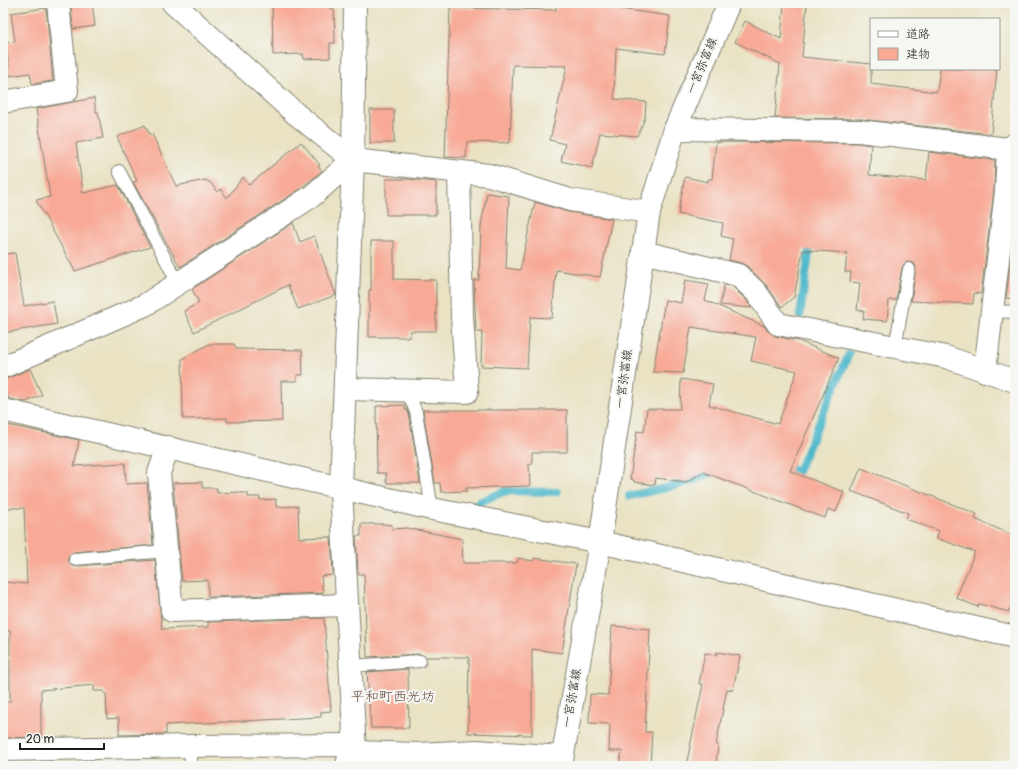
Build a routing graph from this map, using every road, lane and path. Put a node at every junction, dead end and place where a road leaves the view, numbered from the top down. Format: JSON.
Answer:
{"nodes":[{"id":1,"x":58,"y":3,"type":"edge"},
{"id":2,"x":172,"y":3,"type":"edge"},
{"id":3,"x":355,"y":3,"type":"edge"},
{"id":4,"x":729,"y":3,"type":"edge"},
{"id":5,"x":3,"y":102,"type":"edge"},
{"id":6,"x":675,"y":129,"type":"junction"},
{"id":7,"x":1012,"y":146,"type":"edge"},
{"id":8,"x":353,"y":160,"type":"junction"},
{"id":9,"x":119,"y":171,"type":"dead end"},
{"id":10,"x":459,"y":172,"type":"junction"},
{"id":11,"x":1010,"y":192,"type":"edge"},
{"id":12,"x":649,"y":212,"type":"junction"},
{"id":13,"x":643,"y":252,"type":"junction"},
{"id":14,"x":909,"y":269,"type":"dead end"},
{"id":15,"x":178,"y":284,"type":"junction"},
{"id":16,"x":991,"y":311,"type":"junction"},
{"id":17,"x":1015,"y":312,"type":"edge"},
{"id":18,"x":895,"y":347,"type":"junction"},
{"id":19,"x":3,"y":367,"type":"edge"},
{"id":20,"x":984,"y":371,"type":"junction"},
{"id":21,"x":1015,"y":381,"type":"edge"},
{"id":22,"x":344,"y":389,"type":"junction"},
{"id":23,"x":407,"y":390,"type":"junction"},
{"id":24,"x":3,"y":410,"type":"edge"},
{"id":25,"x":168,"y":447,"type":"junction"},
{"id":26,"x":341,"y":488,"type":"junction"},
{"id":27,"x":432,"y":509,"type":"junction"},
{"id":28,"x":600,"y":542,"type":"junction"},
{"id":29,"x":166,"y":551,"type":"junction"},
{"id":30,"x":75,"y":559,"type":"dead end"},
{"id":31,"x":347,"y":605,"type":"junction"},
{"id":32,"x":1015,"y":637,"type":"edge"},
{"id":33,"x":420,"y":661,"type":"dead end"},
{"id":34,"x":351,"y":666,"type":"junction"},
{"id":35,"x":3,"y":750,"type":"edge"},
{"id":36,"x":353,"y":754,"type":"edge"},
{"id":37,"x":191,"y":756,"type":"edge"},
{"id":38,"x":561,"y":762,"type":"edge"}],
"edges":[{"from":1,"to":5,"type":"street"},
{"from":2,"to":8,"type":"street"},
{"from":3,"to":8,"type":"street"},
{"from":4,"to":6,"type":"street","name":"一宮弥富線"},
{"from":6,"to":7,"type":"street"},
{"from":6,"to":12,"type":"street","name":"一宮弥富線"},
{"from":7,"to":11,"type":"street"},
{"from":8,"to":10,"type":"street"},
{"from":8,"to":15,"type":"street"},
{"from":8,"to":22,"type":"street"},
{"from":9,"to":15,"type":"lane"},
{"from":10,"to":12,"type":"street"},
{"from":10,"to":23,"type":"street"},
{"from":11,"to":16,"type":"street"},
{"from":12,"to":13,"type":"street","name":"一宮弥富線"},
{"from":13,"to":18,"type":"street"},
{"from":13,"to":28,"type":"street","name":"一宮弥富線"},
{"from":14,"to":18,"type":"lane"},
{"from":15,"to":19,"type":"street"},
{"from":16,"to":17,"type":"lane"},
{"from":16,"to":20,"type":"street"},
{"from":18,"to":20,"type":"street"},
{"from":20,"to":21,"type":"street"},
{"from":22,"to":23,"type":"street"},
{"from":22,"to":26,"type":"street"},
{"from":23,"to":27,"type":"lane"},
{"from":24,"to":25,"type":"street"},
{"from":25,"to":26,"type":"street"},
{"from":25,"to":29,"type":"street"},
{"from":26,"to":27,"type":"street"},
{"from":26,"to":31,"type":"street"},
{"from":27,"to":28,"type":"street"},
{"from":28,"to":32,"type":"street"},
{"from":28,"to":38,"type":"street","name":"一宮弥富線"},
{"from":29,"to":30,"type":"lane"},
{"from":29,"to":31,"type":"street"},
{"from":31,"to":34,"type":"street"},
{"from":33,"to":34,"type":"lane"},
{"from":34,"to":36,"type":"street"},
{"from":35,"to":37,"type":"street"},
{"from":36,"to":37,"type":"street"},
{"from":36,"to":38,"type":"street"}]}
